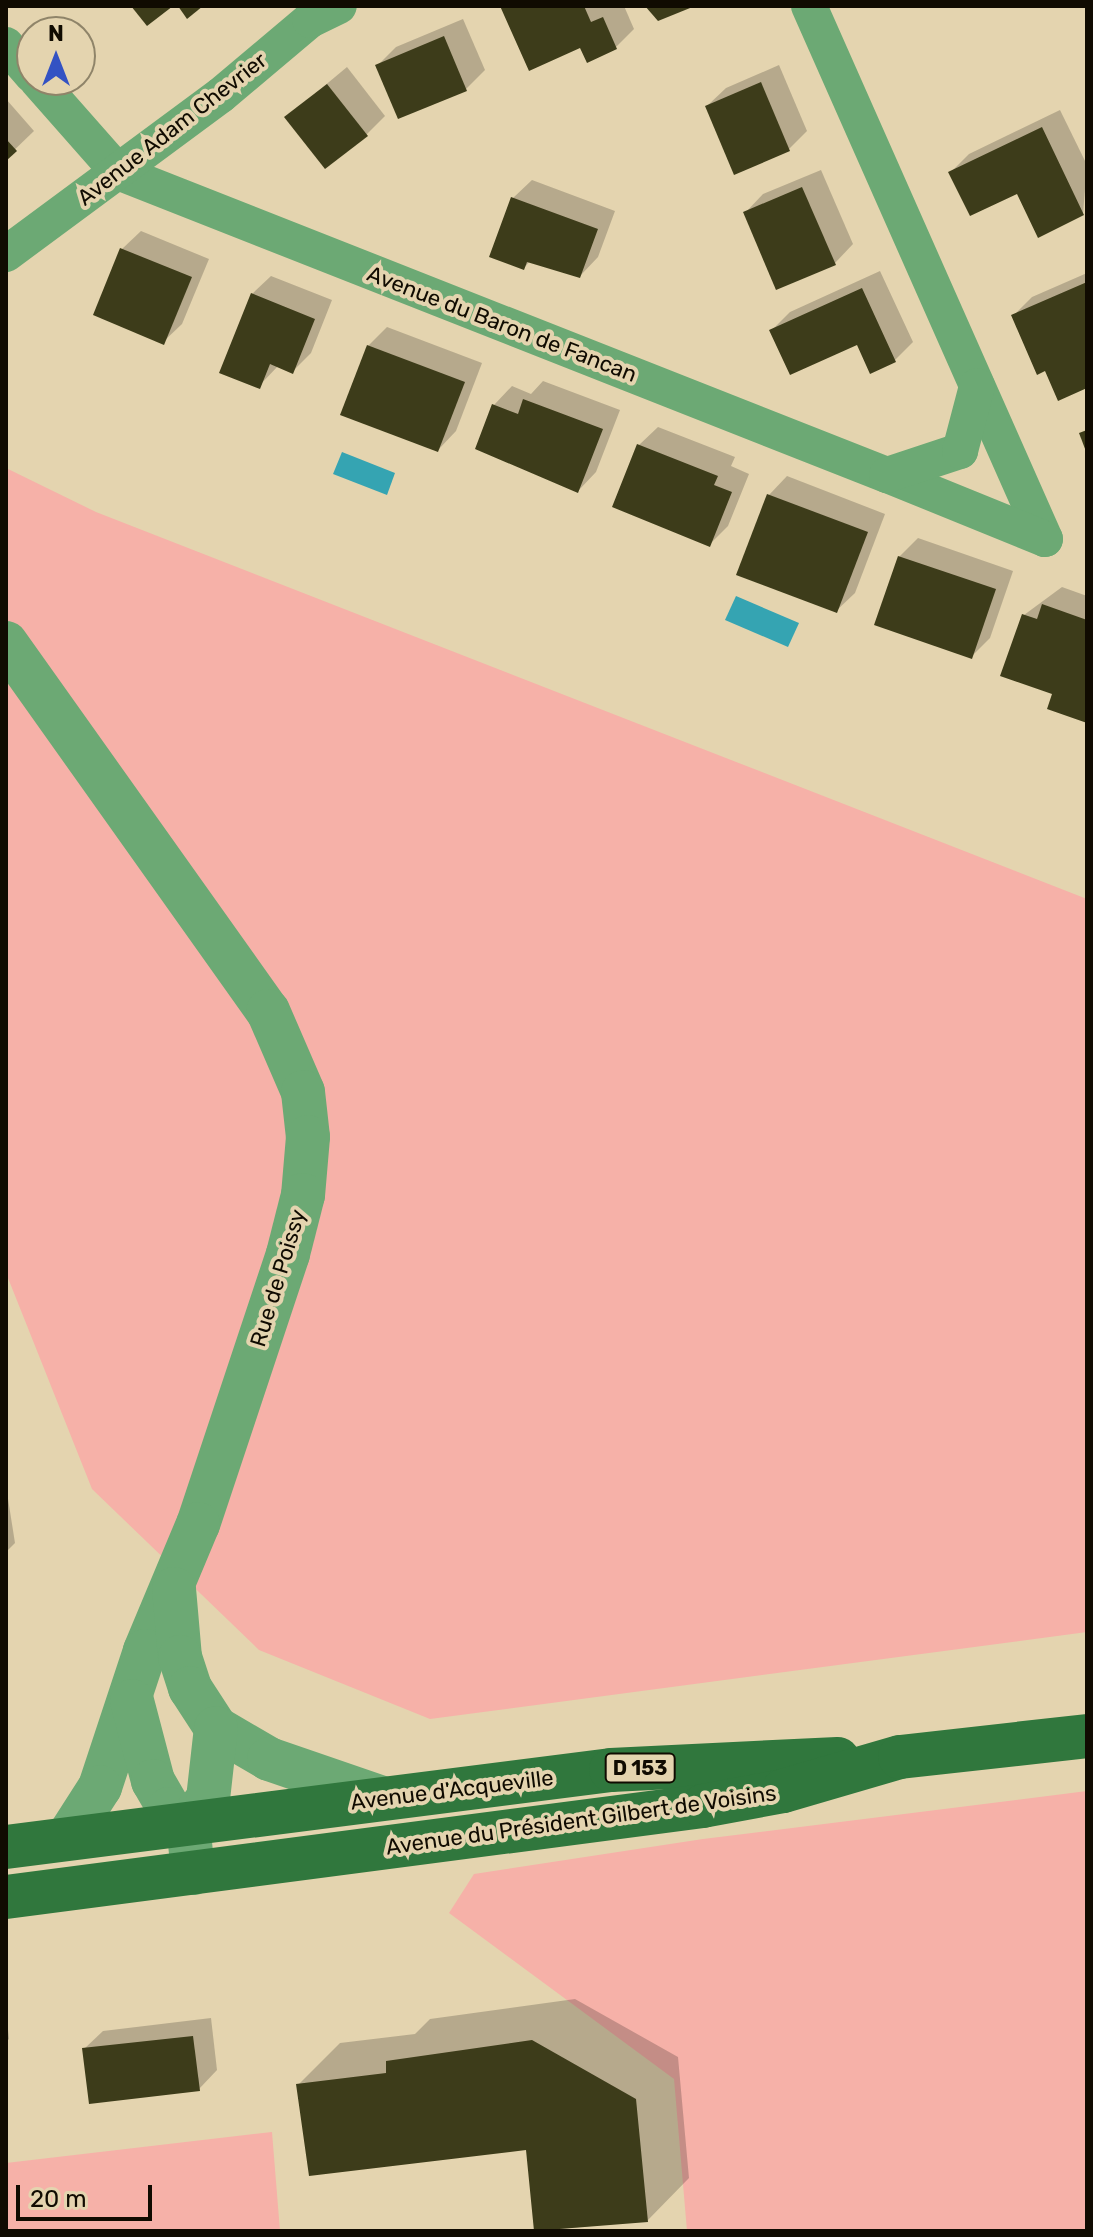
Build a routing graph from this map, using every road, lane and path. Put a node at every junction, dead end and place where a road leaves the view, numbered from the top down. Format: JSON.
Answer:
{"nodes":[{"id":1,"x":809,"y":6,"type":"edge"},
{"id":2,"x":316,"y":11,"type":"edge"},
{"id":3,"x":51,"y":96,"type":"edge"},
{"id":4,"x":118,"y":172,"type":"junction"},
{"id":5,"x":6,"y":254,"type":"edge"},
{"id":6,"x":977,"y":386,"type":"junction"},
{"id":7,"x":887,"y":475,"type":"junction"},
{"id":8,"x":6,"y":643,"type":"edge"},
{"id":9,"x":174,"y":1589,"type":"junction"},
{"id":10,"x":131,"y":1694,"type":"junction"},
{"id":11,"x":216,"y":1728,"type":"junction"},
{"id":12,"x":1087,"y":1736,"type":"edge"},
{"id":13,"x":900,"y":1757,"type":"junction"},
{"id":14,"x":382,"y":1798,"type":"junction"},
{"id":15,"x":188,"y":1823,"type":"junction"},
{"id":16,"x":68,"y":1837,"type":"junction"},
{"id":17,"x":6,"y":1847,"type":"edge"},
{"id":18,"x":193,"y":1873,"type":"junction"},
{"id":19,"x":6,"y":1897,"type":"edge"}],
"edges":[{"from":1,"to":6,"type":"street","name":"Avenue du Baron de Fancan"},
{"from":2,"to":4,"type":"street","name":"Avenue Adam Chevrier"},
{"from":3,"to":4,"type":"street"},
{"from":4,"to":5,"type":"street","name":"Avenue Adam Chevrier"},
{"from":4,"to":7,"type":"street","name":"Avenue du Baron de Fancan"},
{"from":6,"to":7,"type":"street"},
{"from":6,"to":7,"type":"street","name":"Avenue du Baron de Fancan"},
{"from":8,"to":9,"type":"street","name":"Rue de Poissy"},
{"from":9,"to":10,"type":"street","name":"Rue de Poissy"},
{"from":9,"to":11,"type":"street"},
{"from":10,"to":15,"type":"street"},
{"from":10,"to":16,"type":"street","name":"Rue de Poissy"},
{"from":11,"to":14,"type":"street"},
{"from":11,"to":15,"type":"street"},
{"from":12,"to":13,"type":"main road","name":"Avenue du Président Gilbert de Voisins","number":"D 153"},
{"from":13,"to":14,"type":"main road","name":"Avenue d'Acqueville","number":"D 153"},
{"from":13,"to":18,"type":"main road","name":"Avenue du Président Gilbert de Voisins","number":"D 153"},
{"from":14,"to":15,"type":"main road","name":"Avenue d'Acqueville","number":"D 153"},
{"from":15,"to":16,"type":"main road","name":"Avenue d'Acqueville","number":"D 153"},
{"from":15,"to":18,"type":"street"},
{"from":16,"to":17,"type":"main road","name":"Avenue d'Acqueville","number":"D 153"},
{"from":18,"to":19,"type":"main road","number":"D 153"}]}
